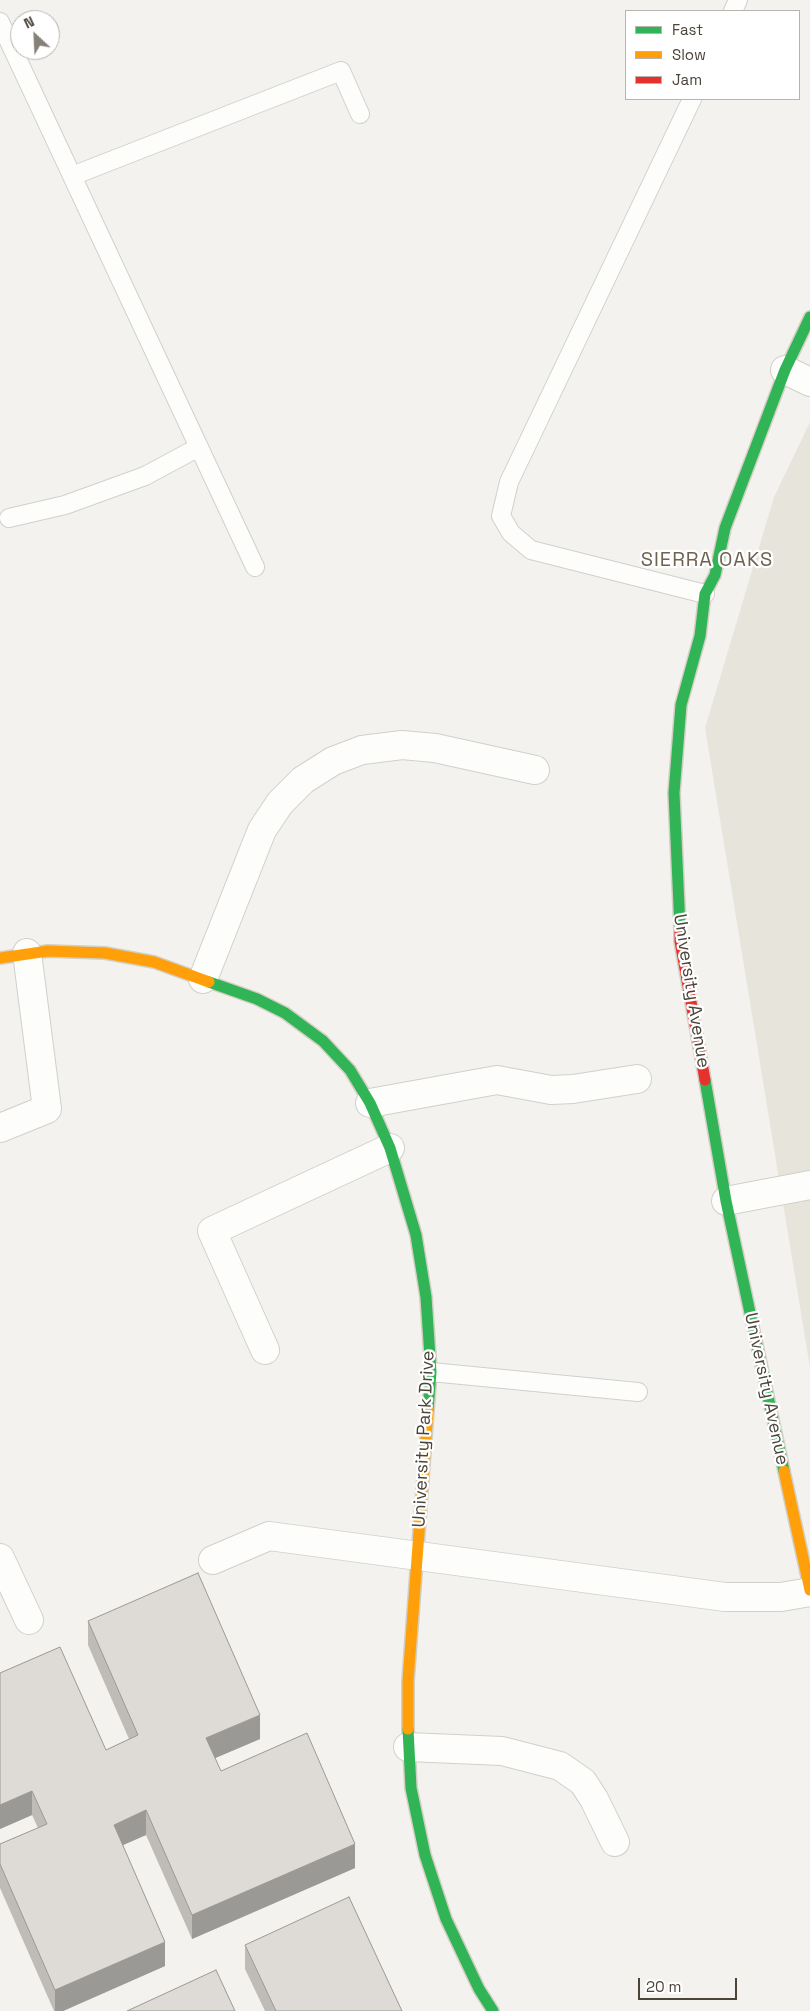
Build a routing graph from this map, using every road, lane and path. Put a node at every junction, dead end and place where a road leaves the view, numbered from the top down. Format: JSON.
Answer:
{"nodes":[{"id":1,"x":0,"y":22,"type":"edge"},
{"id":2,"x":692,"y":100,"type":"edge"},
{"id":3,"x":360,"y":114,"type":"dead end"},
{"id":4,"x":72,"y":176,"type":"junction"},
{"id":5,"x":810,"y":318,"type":"edge"},
{"id":6,"x":785,"y":370,"type":"junction"},
{"id":7,"x":810,"y":382,"type":"edge"},
{"id":8,"x":199,"y":447,"type":"junction"},
{"id":9,"x":9,"y":518,"type":"dead end"},
{"id":10,"x":255,"y":567,"type":"dead end"},
{"id":11,"x":705,"y":594,"type":"junction"},
{"id":12,"x":535,"y":770,"type":"dead end"},
{"id":13,"x":27,"y":953,"type":"junction"},
{"id":14,"x":0,"y":958,"type":"edge"},
{"id":15,"x":203,"y":979,"type":"junction"},
{"id":16,"x":637,"y":1079,"type":"dead end"},
{"id":17,"x":370,"y":1103,"type":"junction"},
{"id":18,"x":0,"y":1128,"type":"edge"},
{"id":19,"x":390,"y":1148,"type":"junction"},
{"id":20,"x":810,"y":1185,"type":"edge"},
{"id":21,"x":726,"y":1201,"type":"junction"},
{"id":22,"x":265,"y":1350,"type":"dead end"},
{"id":23,"x":431,"y":1372,"type":"junction"},
{"id":24,"x":638,"y":1392,"type":"dead end"},
{"id":25,"x":417,"y":1555,"type":"junction"},
{"id":26,"x":0,"y":1558,"type":"edge"},
{"id":27,"x":213,"y":1560,"type":"dead end"},
{"id":28,"x":810,"y":1591,"type":"edge"},
{"id":29,"x":29,"y":1620,"type":"dead end"},
{"id":30,"x":408,"y":1747,"type":"junction"},
{"id":31,"x":615,"y":1842,"type":"dead end"},
{"id":32,"x":493,"y":2011,"type":"edge"}],
"edges":[{"from":1,"to":4,"type":"lane"},
{"from":2,"to":11,"type":"lane"},
{"from":3,"to":4,"type":"lane"},
{"from":4,"to":8,"type":"lane"},
{"from":5,"to":6,"type":"street","name":"University Avenue"},
{"from":6,"to":7,"type":"street"},
{"from":6,"to":11,"type":"street","name":"University Avenue"},
{"from":8,"to":9,"type":"lane"},
{"from":8,"to":10,"type":"lane"},
{"from":11,"to":21,"type":"street","name":"University Avenue"},
{"from":12,"to":15,"type":"street"},
{"from":13,"to":14,"type":"street","name":"University Park Drive"},
{"from":13,"to":15,"type":"street","name":"University Park Drive"},
{"from":13,"to":18,"type":"street"},
{"from":15,"to":17,"type":"street","name":"University Park Drive"},
{"from":16,"to":17,"type":"street"},
{"from":17,"to":19,"type":"street","name":"University Park Drive"},
{"from":19,"to":22,"type":"street"},
{"from":19,"to":23,"type":"street","name":"University Park Drive"},
{"from":20,"to":21,"type":"street"},
{"from":21,"to":28,"type":"street","name":"University Avenue"},
{"from":23,"to":24,"type":"lane"},
{"from":23,"to":25,"type":"street","name":"University Park Drive"},
{"from":25,"to":27,"type":"street"},
{"from":25,"to":28,"type":"street"},
{"from":25,"to":30,"type":"street","name":"University Park Drive"},
{"from":26,"to":29,"type":"street"},
{"from":30,"to":31,"type":"street"},
{"from":30,"to":32,"type":"street","name":"University Park Drive"}]}
